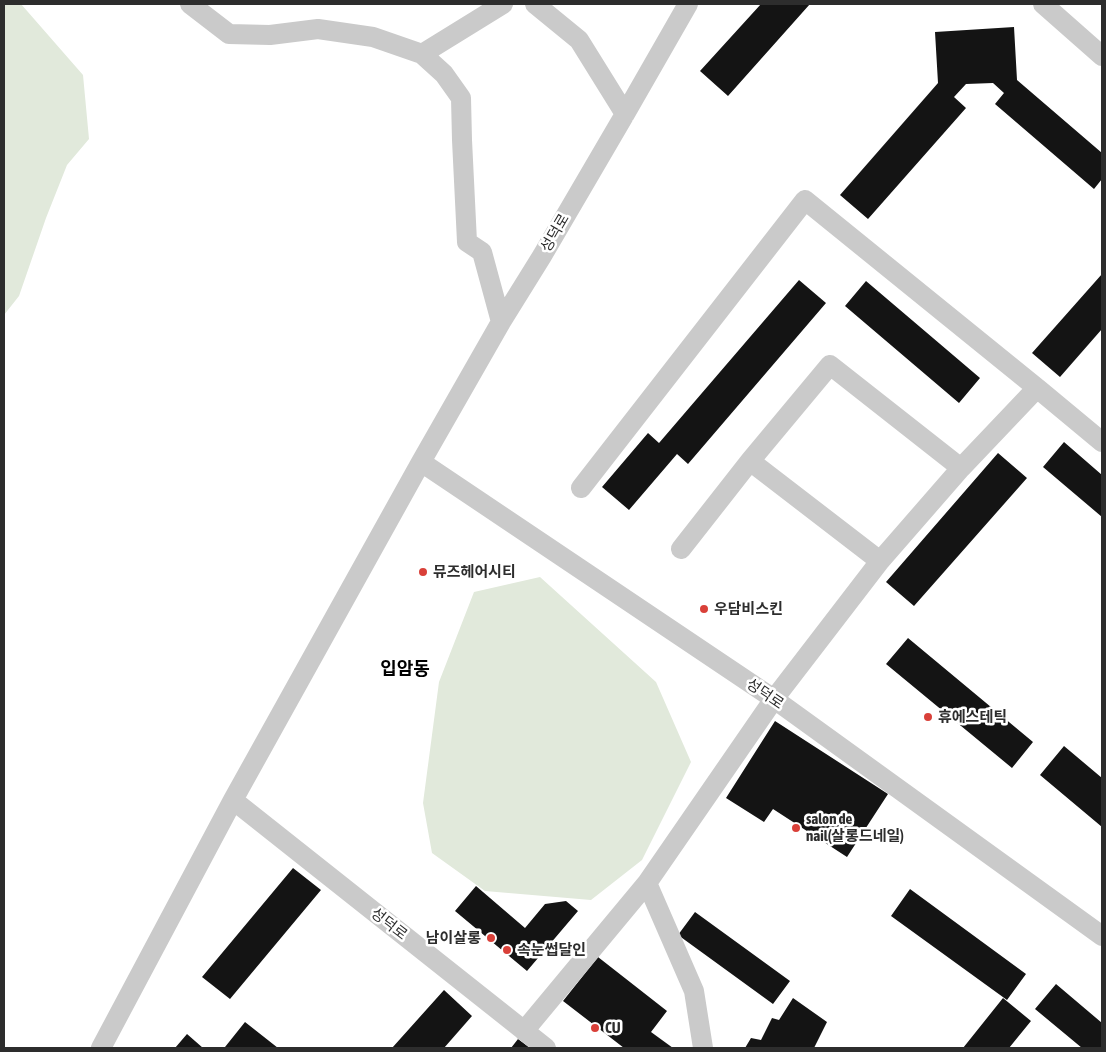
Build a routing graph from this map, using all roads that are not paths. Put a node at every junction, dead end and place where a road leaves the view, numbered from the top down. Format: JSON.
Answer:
{"nodes":[{"id":1,"x":191,"y":4,"type":"edge"},
{"id":2,"x":503,"y":4,"type":"edge"},
{"id":3,"x":535,"y":4,"type":"edge"},
{"id":4,"x":688,"y":4,"type":"edge"},
{"id":5,"x":1043,"y":4,"type":"edge"},
{"id":6,"x":422,"y":54,"type":"junction"},
{"id":7,"x":1102,"y":56,"type":"edge"},
{"id":8,"x":625,"y":114,"type":"junction"},
{"id":9,"x":501,"y":322,"type":"junction"},
{"id":10,"x":1037,"y":388,"type":"junction"},
{"id":11,"x":1102,"y":442,"type":"edge"},
{"id":12,"x":750,"y":461,"type":"junction"},
{"id":13,"x":421,"y":462,"type":"junction"},
{"id":14,"x":961,"y":468,"type":"junction"},
{"id":15,"x":581,"y":488,"type":"dead end"},
{"id":16,"x":681,"y":549,"type":"dead end"},
{"id":17,"x":880,"y":561,"type":"junction"},
{"id":18,"x":774,"y":699,"type":"junction"},
{"id":19,"x":233,"y":800,"type":"junction"},
{"id":20,"x":647,"y":882,"type":"junction"},
{"id":21,"x":1102,"y":936,"type":"edge"},
{"id":22,"x":524,"y":1031,"type":"junction"},
{"id":23,"x":101,"y":1048,"type":"edge"},
{"id":24,"x":546,"y":1048,"type":"edge"},
{"id":25,"x":703,"y":1048,"type":"edge"}],
"edges":[{"from":1,"to":6,"type":"street"},
{"from":2,"to":6,"type":"street"},
{"from":3,"to":8,"type":"street"},
{"from":4,"to":8,"type":"street","name":"성덕로"},
{"from":5,"to":7,"type":"street"},
{"from":6,"to":9,"type":"street"},
{"from":8,"to":9,"type":"street","name":"성덕로"},
{"from":9,"to":13,"type":"street","name":"성덕로"},
{"from":10,"to":11,"type":"street"},
{"from":10,"to":14,"type":"street"},
{"from":10,"to":15,"type":"street"},
{"from":12,"to":14,"type":"street"},
{"from":12,"to":16,"type":"street"},
{"from":12,"to":17,"type":"street"},
{"from":13,"to":18,"type":"street","name":"성덕로"},
{"from":13,"to":19,"type":"street","name":"성덕로"},
{"from":14,"to":17,"type":"street"},
{"from":17,"to":18,"type":"street"},
{"from":18,"to":20,"type":"street"},
{"from":18,"to":21,"type":"street","name":"성덕로"},
{"from":19,"to":22,"type":"street","name":"성덕로"},
{"from":19,"to":23,"type":"street","name":"성덕로"},
{"from":20,"to":22,"type":"street"},
{"from":20,"to":25,"type":"street"},
{"from":22,"to":24,"type":"street","name":"성덕로"}]}
